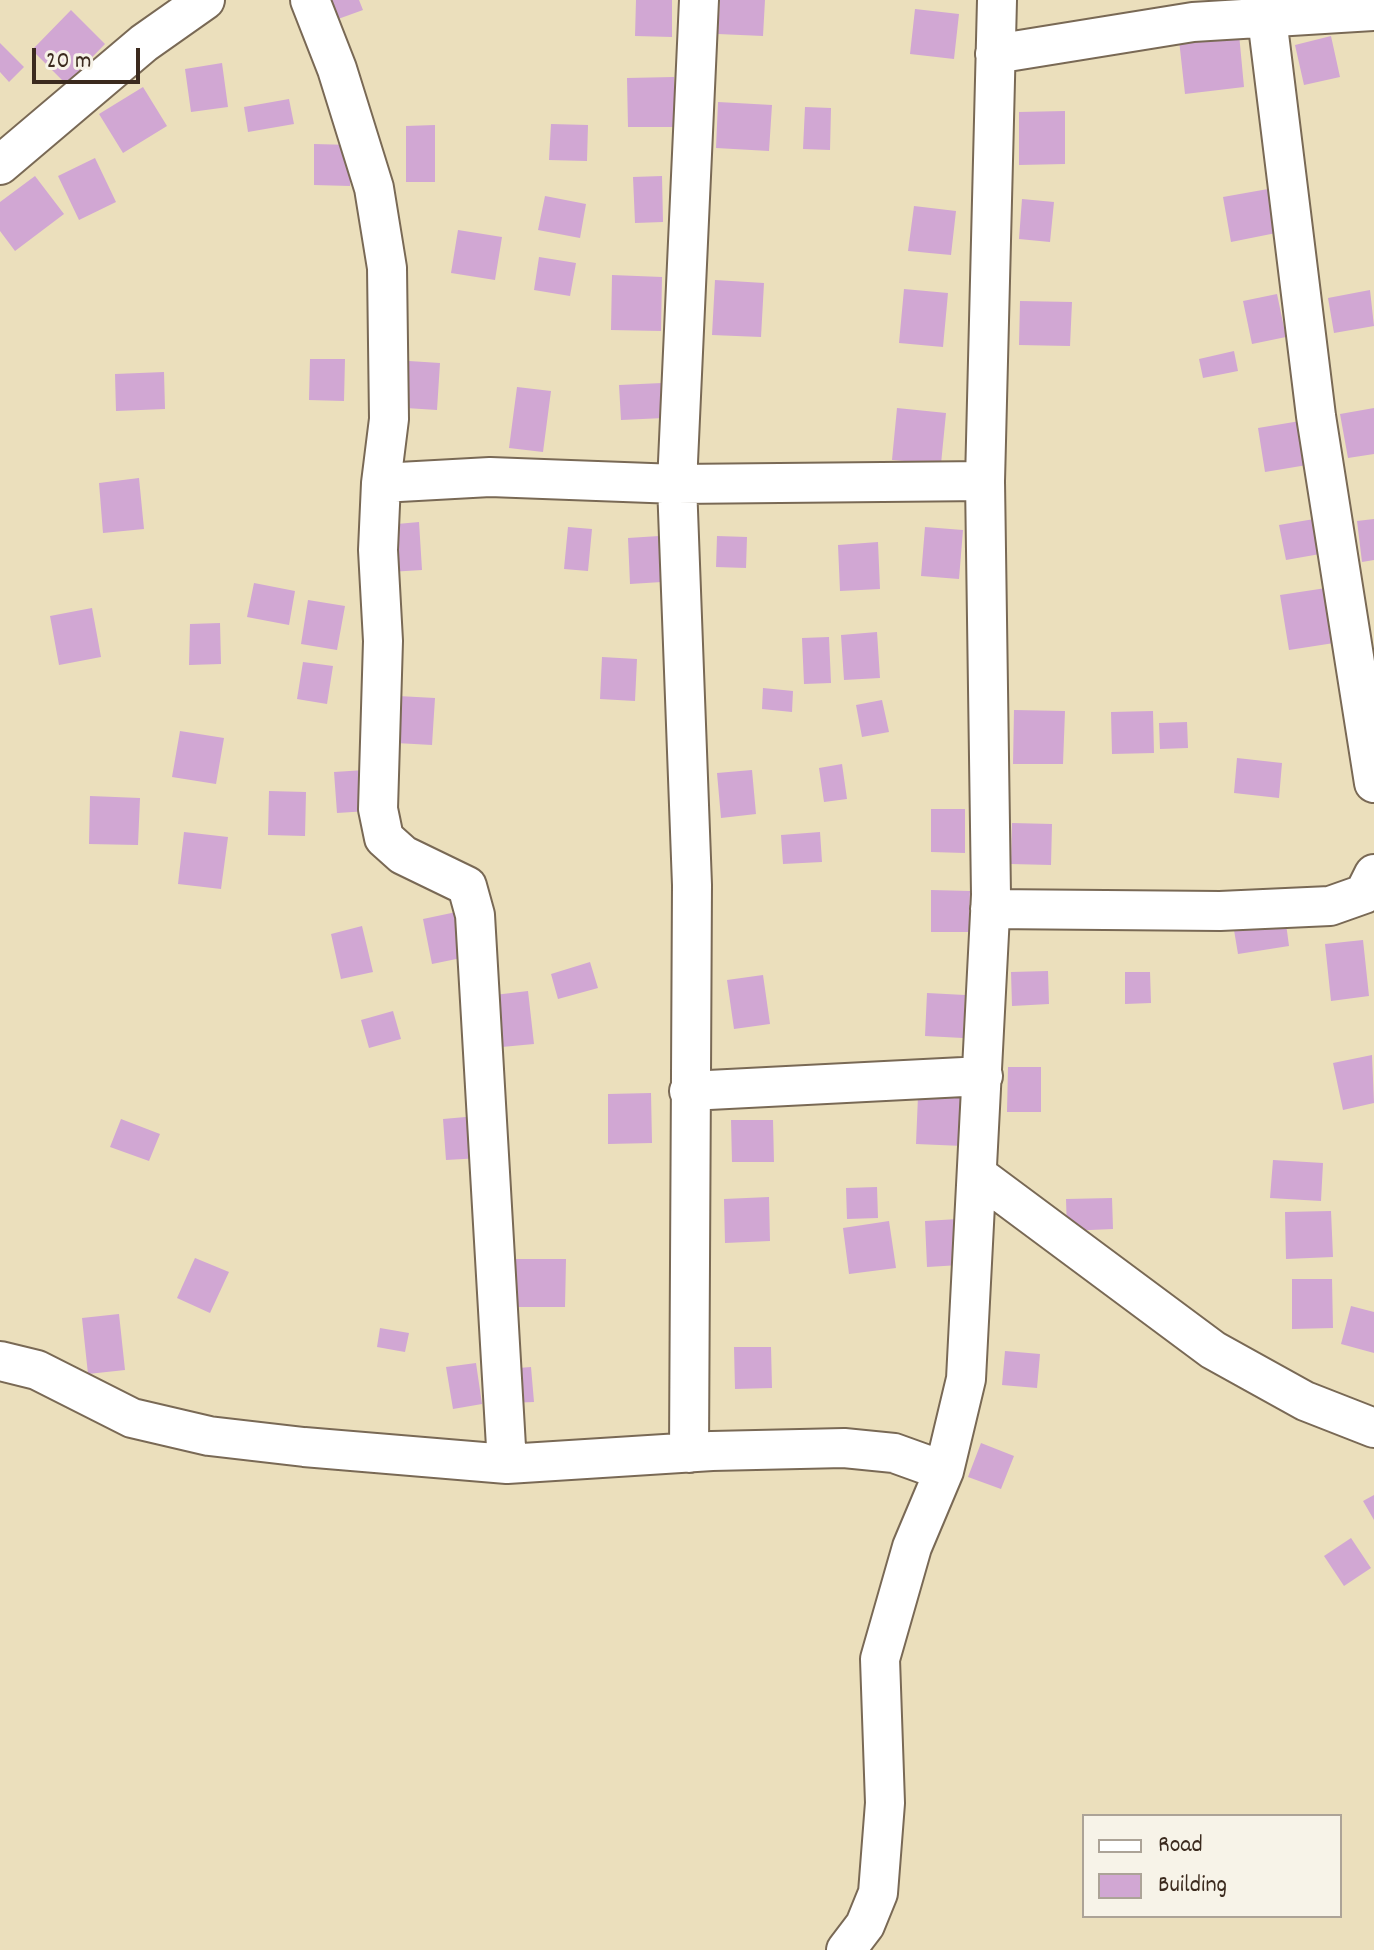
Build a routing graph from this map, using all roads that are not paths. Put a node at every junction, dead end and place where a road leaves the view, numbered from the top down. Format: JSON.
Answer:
{"nodes":[{"id":1,"x":205,"y":0,"type":"edge"},
{"id":2,"x":310,"y":0,"type":"edge"},
{"id":3,"x":699,"y":0,"type":"edge"},
{"id":4,"x":997,"y":0,"type":"edge"},
{"id":5,"x":1374,"y":11,"type":"edge"},
{"id":6,"x":1267,"y":18,"type":"junction"},
{"id":7,"x":995,"y":54,"type":"junction"},
{"id":8,"x":0,"y":165,"type":"edge"},
{"id":9,"x":985,"y":481,"type":"junction"},
{"id":10,"x":381,"y":483,"type":"junction"},
{"id":11,"x":677,"y":484,"type":"junction"},
{"id":12,"x":1374,"y":783,"type":"edge"},
{"id":13,"x":1374,"y":874,"type":"edge"},
{"id":14,"x":990,"y":909,"type":"junction"},
{"id":15,"x":983,"y":1076,"type":"junction"},
{"id":16,"x":689,"y":1091,"type":"junction"},
{"id":17,"x":979,"y":1176,"type":"junction"},
{"id":18,"x":0,"y":1361,"type":"edge"},
{"id":19,"x":1374,"y":1428,"type":"edge"},
{"id":20,"x":689,"y":1453,"type":"junction"},
{"id":21,"x":507,"y":1464,"type":"junction"},
{"id":22,"x":944,"y":1471,"type":"junction"},
{"id":23,"x":846,"y":1950,"type":"edge"}],
"edges":[{"from":1,"to":8,"type":"street"},
{"from":2,"to":10,"type":"street"},
{"from":3,"to":11,"type":"street"},
{"from":4,"to":7,"type":"street"},
{"from":5,"to":6,"type":"street"},
{"from":6,"to":7,"type":"street"},
{"from":6,"to":12,"type":"street"},
{"from":7,"to":9,"type":"street"},
{"from":9,"to":11,"type":"street"},
{"from":9,"to":14,"type":"street"},
{"from":10,"to":11,"type":"street"},
{"from":10,"to":21,"type":"street"},
{"from":11,"to":16,"type":"street"},
{"from":13,"to":14,"type":"street"},
{"from":14,"to":15,"type":"street"},
{"from":15,"to":16,"type":"street"},
{"from":15,"to":17,"type":"street"},
{"from":16,"to":20,"type":"street"},
{"from":17,"to":19,"type":"street"},
{"from":17,"to":22,"type":"street"},
{"from":18,"to":21,"type":"street"},
{"from":20,"to":21,"type":"street"},
{"from":20,"to":22,"type":"street"},
{"from":22,"to":23,"type":"street"}]}
